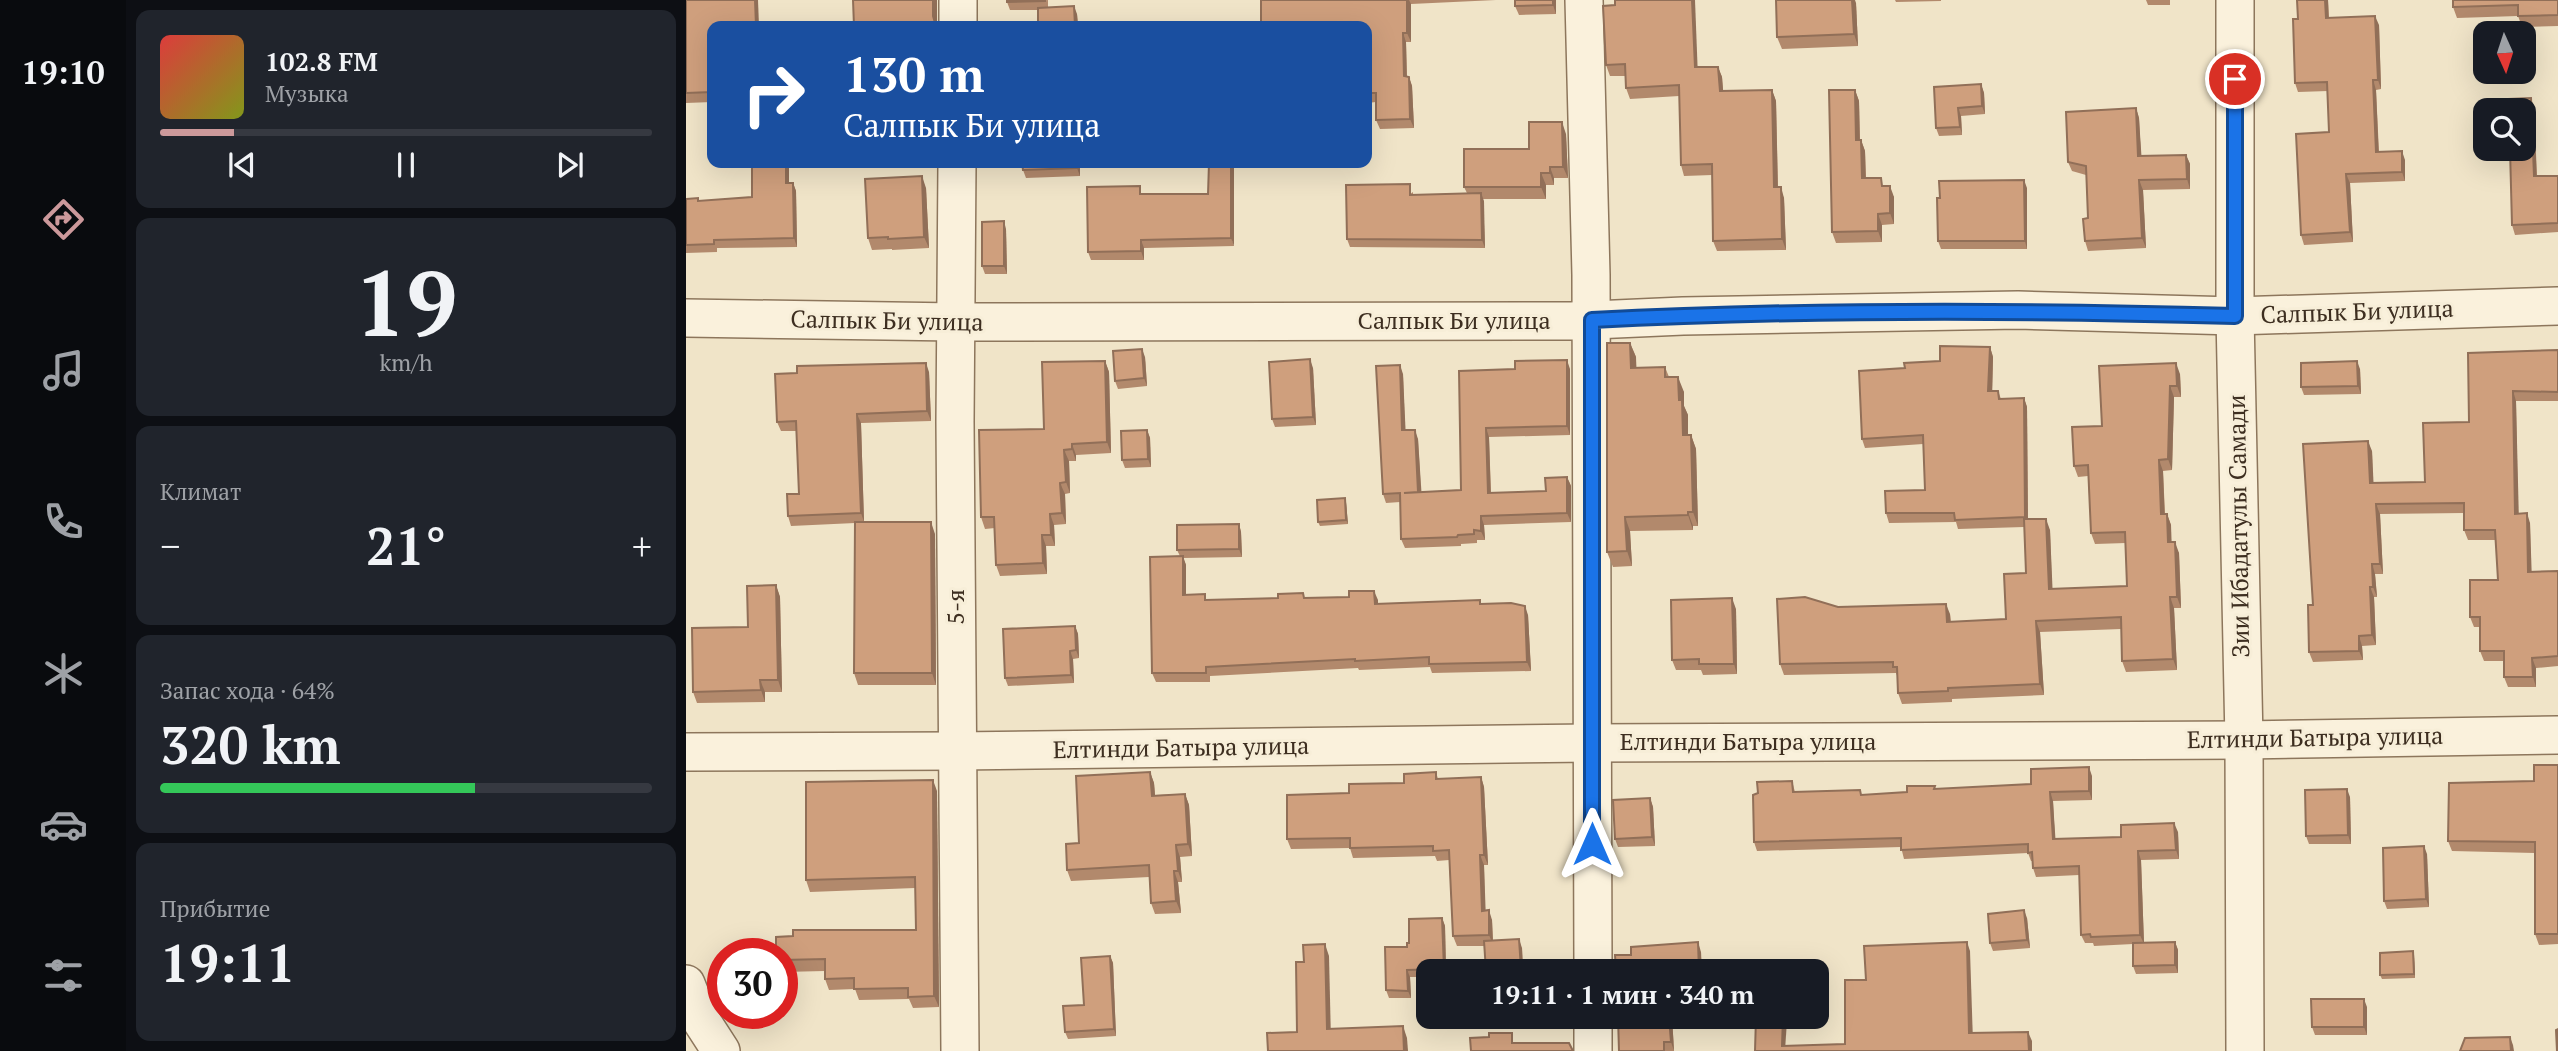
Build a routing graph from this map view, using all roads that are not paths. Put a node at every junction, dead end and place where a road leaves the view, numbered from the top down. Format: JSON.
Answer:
{"nodes":[{"id":1,"x":958,"y":0,"type":"edge"},
{"id":2,"x":1584,"y":0,"type":"edge"},
{"id":3,"x":2235,"y":0,"type":"edge"},
{"id":4,"x":958,"y":21,"type":"edge"},
{"id":5,"x":957,"y":168,"type":"edge"},
{"id":6,"x":2558,"y":306,"type":"edge"},
{"id":7,"x":2235,"y":316,"type":"junction"},
{"id":8,"x":686,"y":318,"type":"edge"},
{"id":9,"x":1592,"y":320,"type":"junction"},
{"id":10,"x":956,"y":322,"type":"junction"},
{"id":11,"x":2558,"y":735,"type":"edge"},
{"id":12,"x":2244,"y":740,"type":"junction"},
{"id":13,"x":1591,"y":743,"type":"junction"},
{"id":14,"x":957,"y":751,"type":"junction"},
{"id":15,"x":686,"y":752,"type":"edge"},
{"id":16,"x":1593,"y":959,"type":"edge"},
{"id":17,"x":686,"y":984,"type":"edge"},
{"id":18,"x":1593,"y":1029,"type":"edge"},
{"id":19,"x":721,"y":1051,"type":"edge"},
{"id":20,"x":960,"y":1051,"type":"edge"},
{"id":21,"x":1593,"y":1051,"type":"edge"},
{"id":22,"x":2245,"y":1051,"type":"edge"}],
"edges":[{"from":1,"to":4,"type":"street"},
{"from":2,"to":9,"type":"street"},
{"from":3,"to":7,"type":"street","name":"Зии Ибадатулы Самади"},
{"from":5,"to":10,"type":"street","name":"5-я"},
{"from":6,"to":7,"type":"street","name":"Салпык Би улица"},
{"from":7,"to":9,"type":"street","name":"Салпык Би улица"},
{"from":7,"to":12,"type":"street","name":"Зии Ибадатулы Самади"},
{"from":8,"to":10,"type":"street","name":"Салпык Би улица"},
{"from":9,"to":10,"type":"street","name":"Салпык Би улица"},
{"from":9,"to":13,"type":"street"},
{"from":10,"to":14,"type":"street","name":"5-я"},
{"from":11,"to":12,"type":"street","name":"Елтинди Батыра улица"},
{"from":12,"to":13,"type":"street","name":"Елтинди Батыра улица"},
{"from":12,"to":22,"type":"street","name":"Зии Ибадатулы Самади"},
{"from":13,"to":14,"type":"street","name":"Елтинди Батыра улица"},
{"from":13,"to":16,"type":"street"},
{"from":14,"to":15,"type":"street","name":"Елтинди Батыра улица"},
{"from":14,"to":20,"type":"street","name":"5-я"},
{"from":17,"to":19,"type":"street"},
{"from":18,"to":21,"type":"street"}]}
